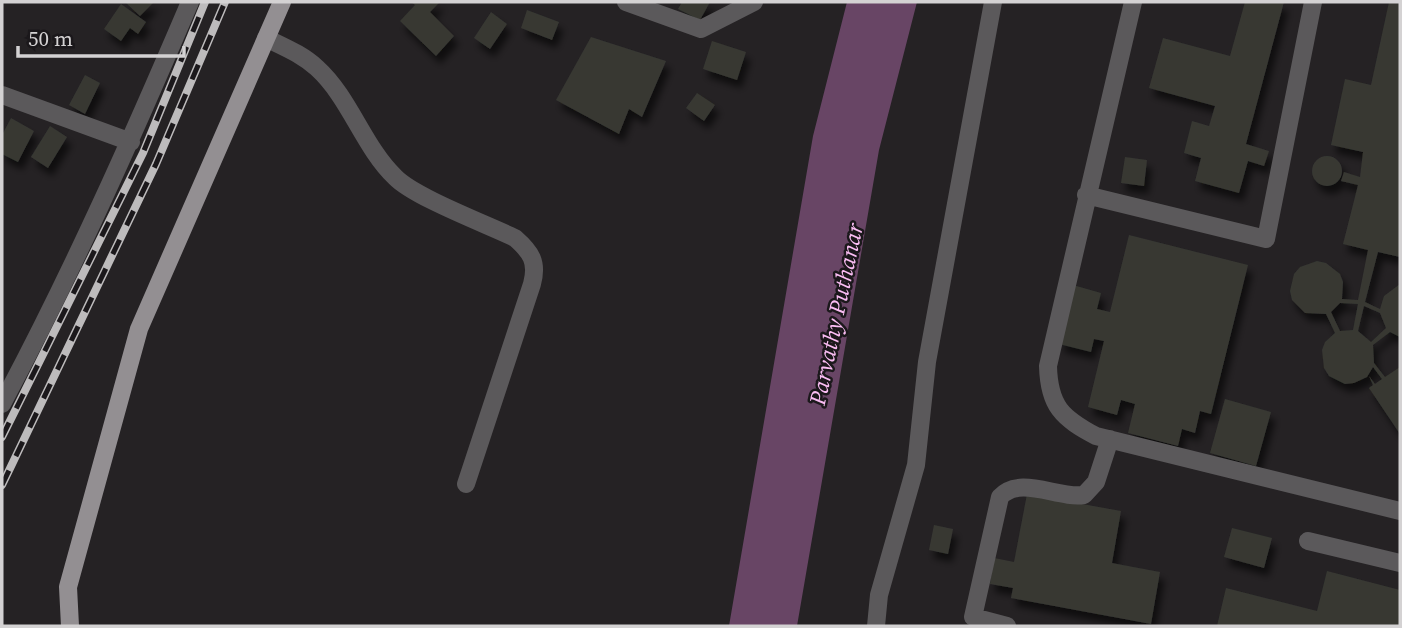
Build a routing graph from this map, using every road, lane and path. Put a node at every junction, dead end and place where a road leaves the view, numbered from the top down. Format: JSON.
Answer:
{"nodes":[{"id":1,"x":190,"y":2,"type":"edge"},
{"id":2,"x":282,"y":2,"type":"edge"},
{"id":3,"x":626,"y":2,"type":"edge"},
{"id":4,"x":754,"y":2,"type":"edge"},
{"id":5,"x":993,"y":2,"type":"edge"},
{"id":6,"x":1133,"y":2,"type":"edge"},
{"id":7,"x":1313,"y":2,"type":"edge"},
{"id":8,"x":266,"y":38,"type":"junction"},
{"id":9,"x":2,"y":95,"type":"edge"},
{"id":10,"x":131,"y":142,"type":"junction"},
{"id":11,"x":1086,"y":195,"type":"junction"},
{"id":12,"x":2,"y":404,"type":"edge"},
{"id":13,"x":1110,"y":439,"type":"junction"},
{"id":14,"x":466,"y":484,"type":"dead end"},
{"id":15,"x":1400,"y":511,"type":"edge"},
{"id":16,"x":1308,"y":541,"type":"dead end"},
{"id":17,"x":1400,"y":563,"type":"edge"},
{"id":18,"x":70,"y":626,"type":"edge"},
{"id":19,"x":876,"y":626,"type":"edge"},
{"id":20,"x":1007,"y":626,"type":"edge"}],
"edges":[{"from":1,"to":10,"type":"street"},
{"from":2,"to":8,"type":"main road"},
{"from":3,"to":4,"type":"street"},
{"from":5,"to":19,"type":"street"},
{"from":6,"to":11,"type":"street"},
{"from":7,"to":11,"type":"street"},
{"from":8,"to":14,"type":"street"},
{"from":8,"to":18,"type":"main road"},
{"from":9,"to":10,"type":"street"},
{"from":10,"to":12,"type":"street"},
{"from":11,"to":13,"type":"street"},
{"from":13,"to":15,"type":"street"},
{"from":13,"to":20,"type":"street"},
{"from":16,"to":17,"type":"street"}]}
